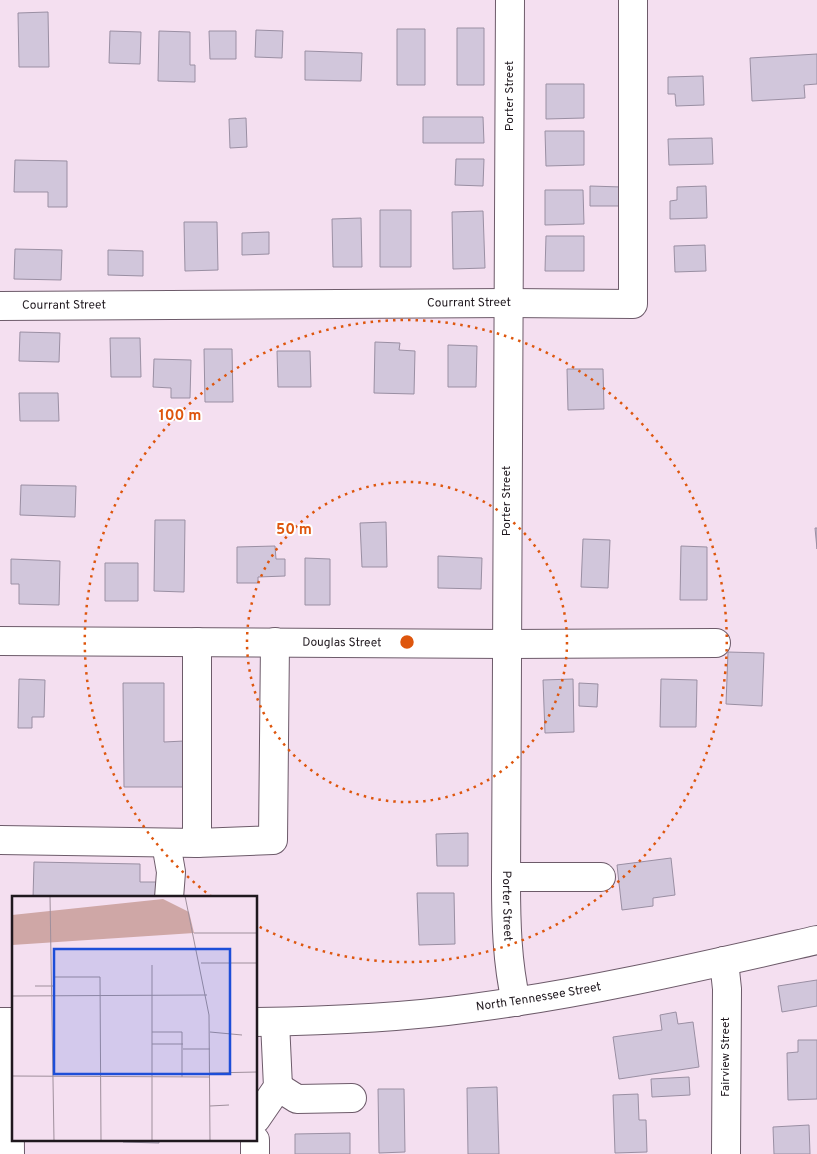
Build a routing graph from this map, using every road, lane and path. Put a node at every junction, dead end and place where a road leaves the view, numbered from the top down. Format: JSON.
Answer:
{"nodes":[{"id":1,"x":510,"y":0,"type":"edge"},
{"id":2,"x":633,"y":0,"type":"edge"},
{"id":3,"x":509,"y":303,"type":"junction"},
{"id":4,"x":0,"y":306,"type":"edge"},
{"id":5,"x":0,"y":641,"type":"edge"},
{"id":6,"x":197,"y":642,"type":"junction"},
{"id":7,"x":275,"y":642,"type":"junction"},
{"id":8,"x":716,"y":642,"type":"dead end"},
{"id":9,"x":506,"y":644,"type":"junction"},
{"id":10,"x":0,"y":840,"type":"edge"},
{"id":11,"x":166,"y":842,"type":"junction"},
{"id":12,"x":197,"y":843,"type":"junction"},
{"id":13,"x":506,"y":877,"type":"junction"},
{"id":14,"x":601,"y":877,"type":"dead end"},
{"id":15,"x":169,"y":896,"type":"edge"},
{"id":16,"x":817,"y":940,"type":"edge"},
{"id":17,"x":724,"y":961,"type":"junction"},
{"id":18,"x":516,"y":1002,"type":"junction"},
{"id":19,"x":8,"y":1022,"type":"edge"},
{"id":20,"x":266,"y":1022,"type":"edge"},
{"id":21,"x":278,"y":1088,"type":"junction"},
{"id":22,"x":352,"y":1098,"type":"dead end"},
{"id":23,"x":258,"y":1115,"type":"edge"},
{"id":24,"x":7,"y":1150,"type":"edge"},
{"id":25,"x":726,"y":1154,"type":"edge"}],
"edges":[{"from":1,"to":3,"type":"street","name":"Porter Street"},
{"from":2,"to":3,"type":"street","name":"Courrant Street"},
{"from":3,"to":4,"type":"street","name":"Courrant Street"},
{"from":3,"to":9,"type":"street","name":"Porter Street"},
{"from":5,"to":6,"type":"street","name":"Douglas Street"},
{"from":6,"to":7,"type":"street","name":"Douglas Street"},
{"from":6,"to":12,"type":"street"},
{"from":7,"to":9,"type":"street","name":"Douglas Street"},
{"from":7,"to":12,"type":"street"},
{"from":8,"to":9,"type":"street","name":"Douglas Street"},
{"from":9,"to":13,"type":"street","name":"Porter Street"},
{"from":10,"to":11,"type":"street"},
{"from":11,"to":12,"type":"street"},
{"from":11,"to":15,"type":"street"},
{"from":13,"to":14,"type":"street"},
{"from":13,"to":18,"type":"street","name":"Porter Street"},
{"from":16,"to":17,"type":"street","name":"North Tennessee Street"},
{"from":17,"to":18,"type":"street","name":"North Tennessee Street"},
{"from":17,"to":25,"type":"street","name":"Fairview Street"},
{"from":18,"to":20,"type":"street","name":"North Tennessee Street"},
{"from":19,"to":24,"type":"street"},
{"from":20,"to":21,"type":"street"},
{"from":21,"to":22,"type":"street"},
{"from":21,"to":23,"type":"street"}]}
